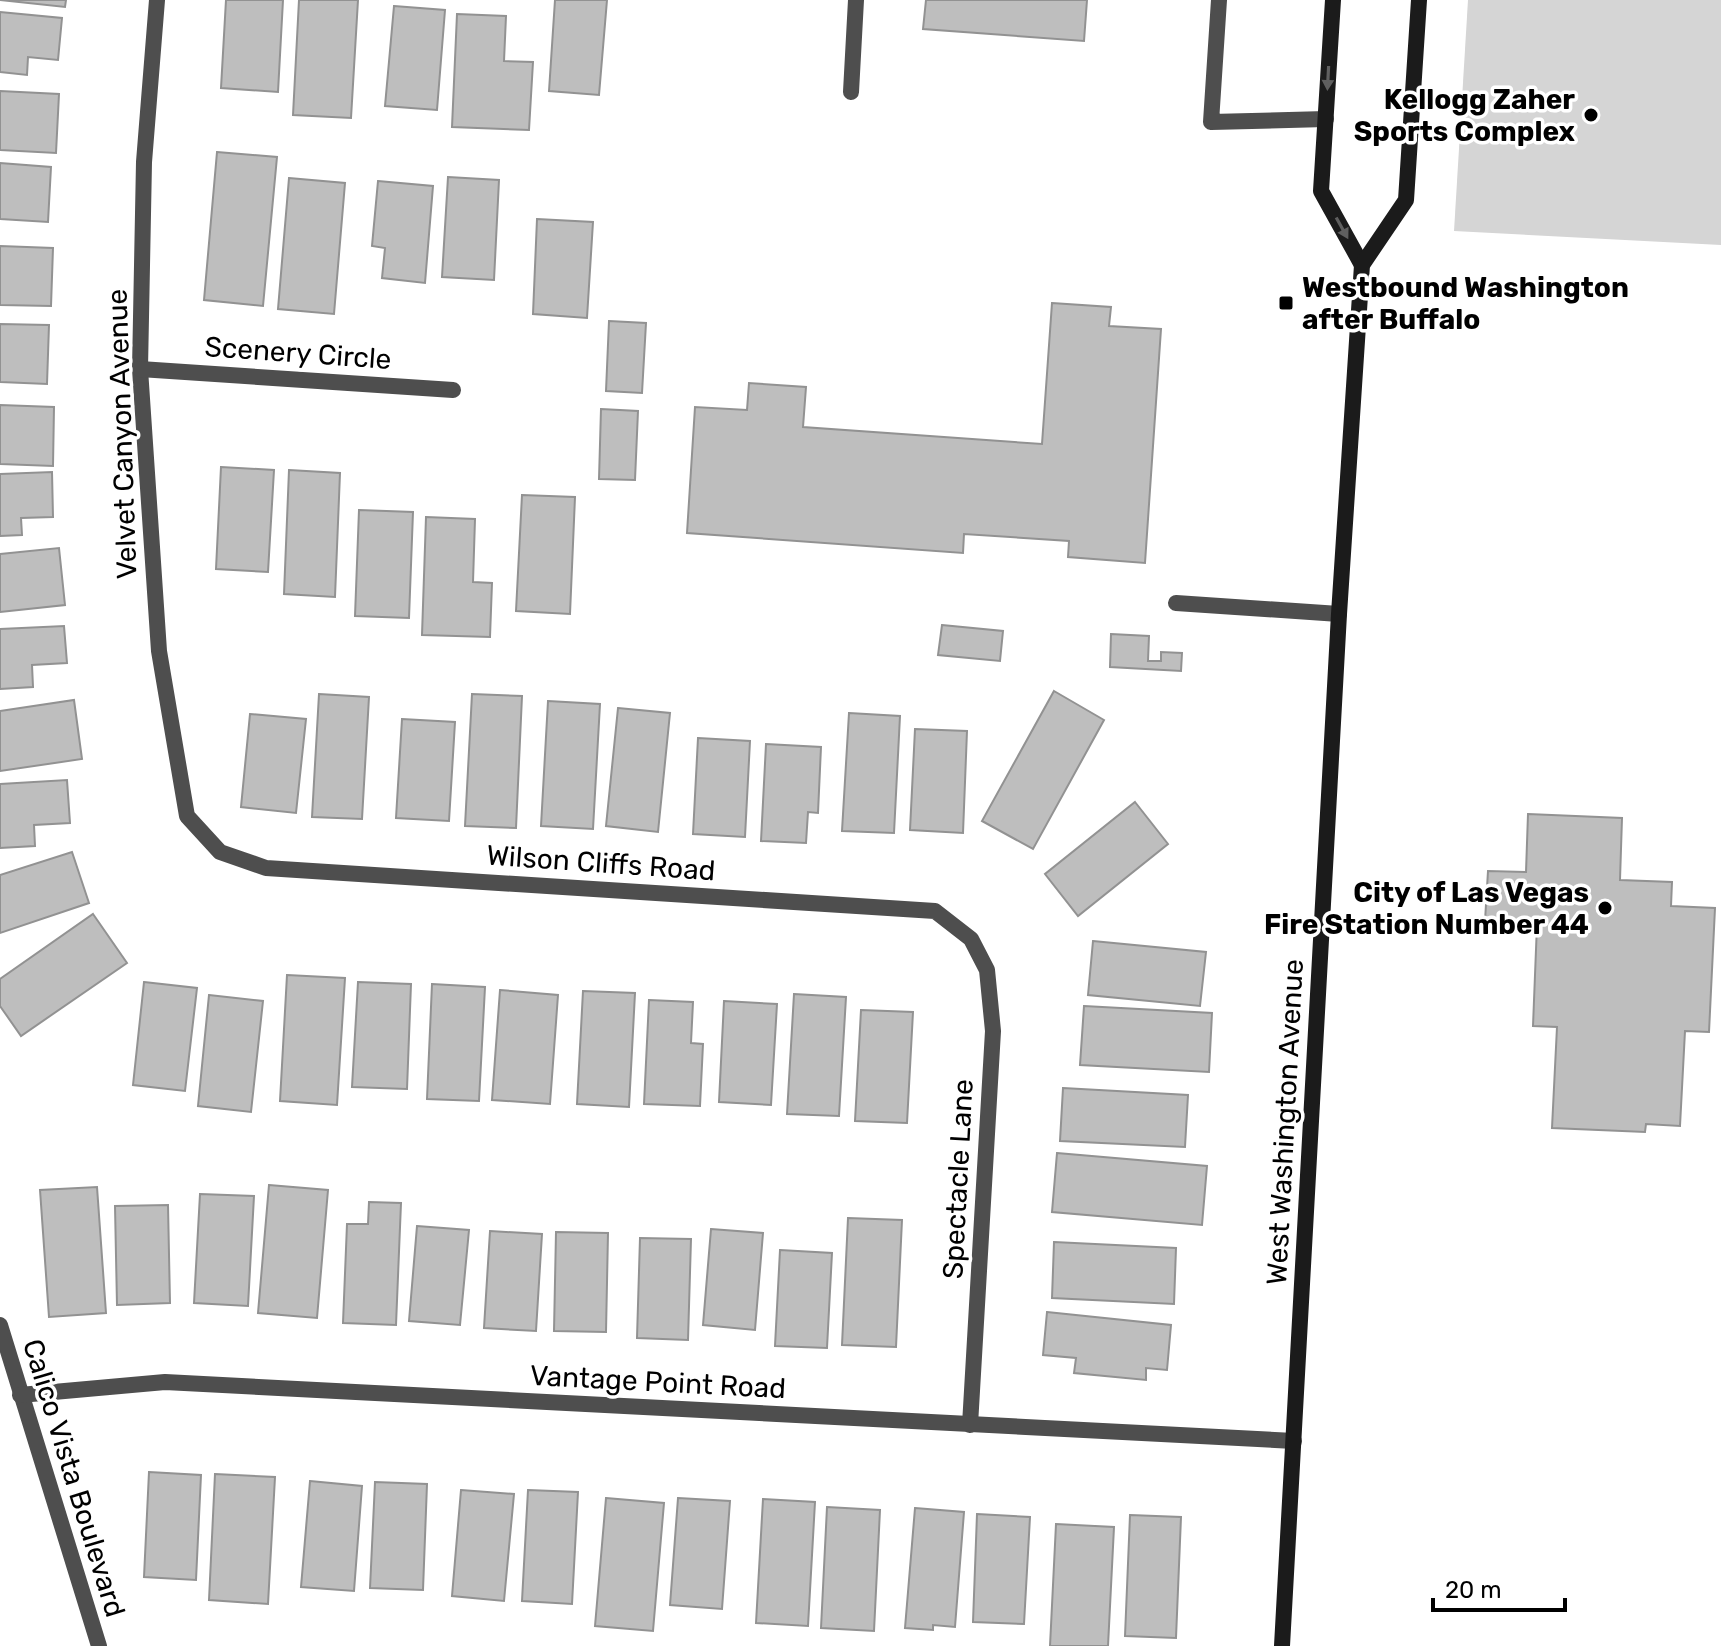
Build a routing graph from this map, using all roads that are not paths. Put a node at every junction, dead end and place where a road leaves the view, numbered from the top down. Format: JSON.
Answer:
{"nodes":[{"id":1,"x":157,"y":0,"type":"edge"},
{"id":2,"x":856,"y":0,"type":"edge"},
{"id":3,"x":1219,"y":0,"type":"edge"},
{"id":4,"x":1333,"y":0,"type":"edge"},
{"id":5,"x":1419,"y":0,"type":"edge"},
{"id":6,"x":851,"y":92,"type":"dead end"},
{"id":7,"x":1326,"y":119,"type":"junction"},
{"id":8,"x":1362,"y":265,"type":"junction"},
{"id":9,"x":140,"y":369,"type":"junction"},
{"id":10,"x":453,"y":390,"type":"dead end"},
{"id":11,"x":1176,"y":603,"type":"dead end"},
{"id":12,"x":1339,"y":614,"type":"junction"},
{"id":13,"x":220,"y":852,"type":"joint"},
{"id":14,"x":971,"y":939,"type":"joint"},
{"id":15,"x":0,"y":1325,"type":"edge"},
{"id":16,"x":20,"y":1395,"type":"junction"},
{"id":17,"x":970,"y":1425,"type":"junction"},
{"id":18,"x":1294,"y":1441,"type":"junction"},
{"id":19,"x":99,"y":1646,"type":"edge"},
{"id":20,"x":1282,"y":1646,"type":"edge"}],
"edges":[{"from":1,"to":9,"type":"street","name":"Velvet Canyon Avenue"},
{"from":2,"to":6,"type":"street"},
{"from":3,"to":7,"type":"street"},
{"from":4,"to":7,"type":"main road","one_way":true},
{"from":5,"to":8,"type":"main road"},
{"from":7,"to":8,"type":"main road","one_way":true},
{"from":8,"to":12,"type":"main road","name":"West Washington Avenue"},
{"from":9,"to":10,"type":"street","name":"Scenery Circle"},
{"from":9,"to":13,"type":"street","name":"Velvet Canyon Avenue"},
{"from":11,"to":12,"type":"street"},
{"from":12,"to":18,"type":"main road","name":"West Washington Avenue"},
{"from":13,"to":14,"type":"street","name":"Wilson Cliffs Road"},
{"from":14,"to":17,"type":"street","name":"Spectacle Lane"},
{"from":15,"to":16,"type":"street","name":"Calico Vista Boulevard"},
{"from":16,"to":17,"type":"street","name":"Vantage Point Road"},
{"from":16,"to":19,"type":"street","name":"Calico Vista Boulevard"},
{"from":17,"to":18,"type":"street","name":"Vantage Point Road"},
{"from":18,"to":20,"type":"main road","name":"West Washington Avenue"}]}
